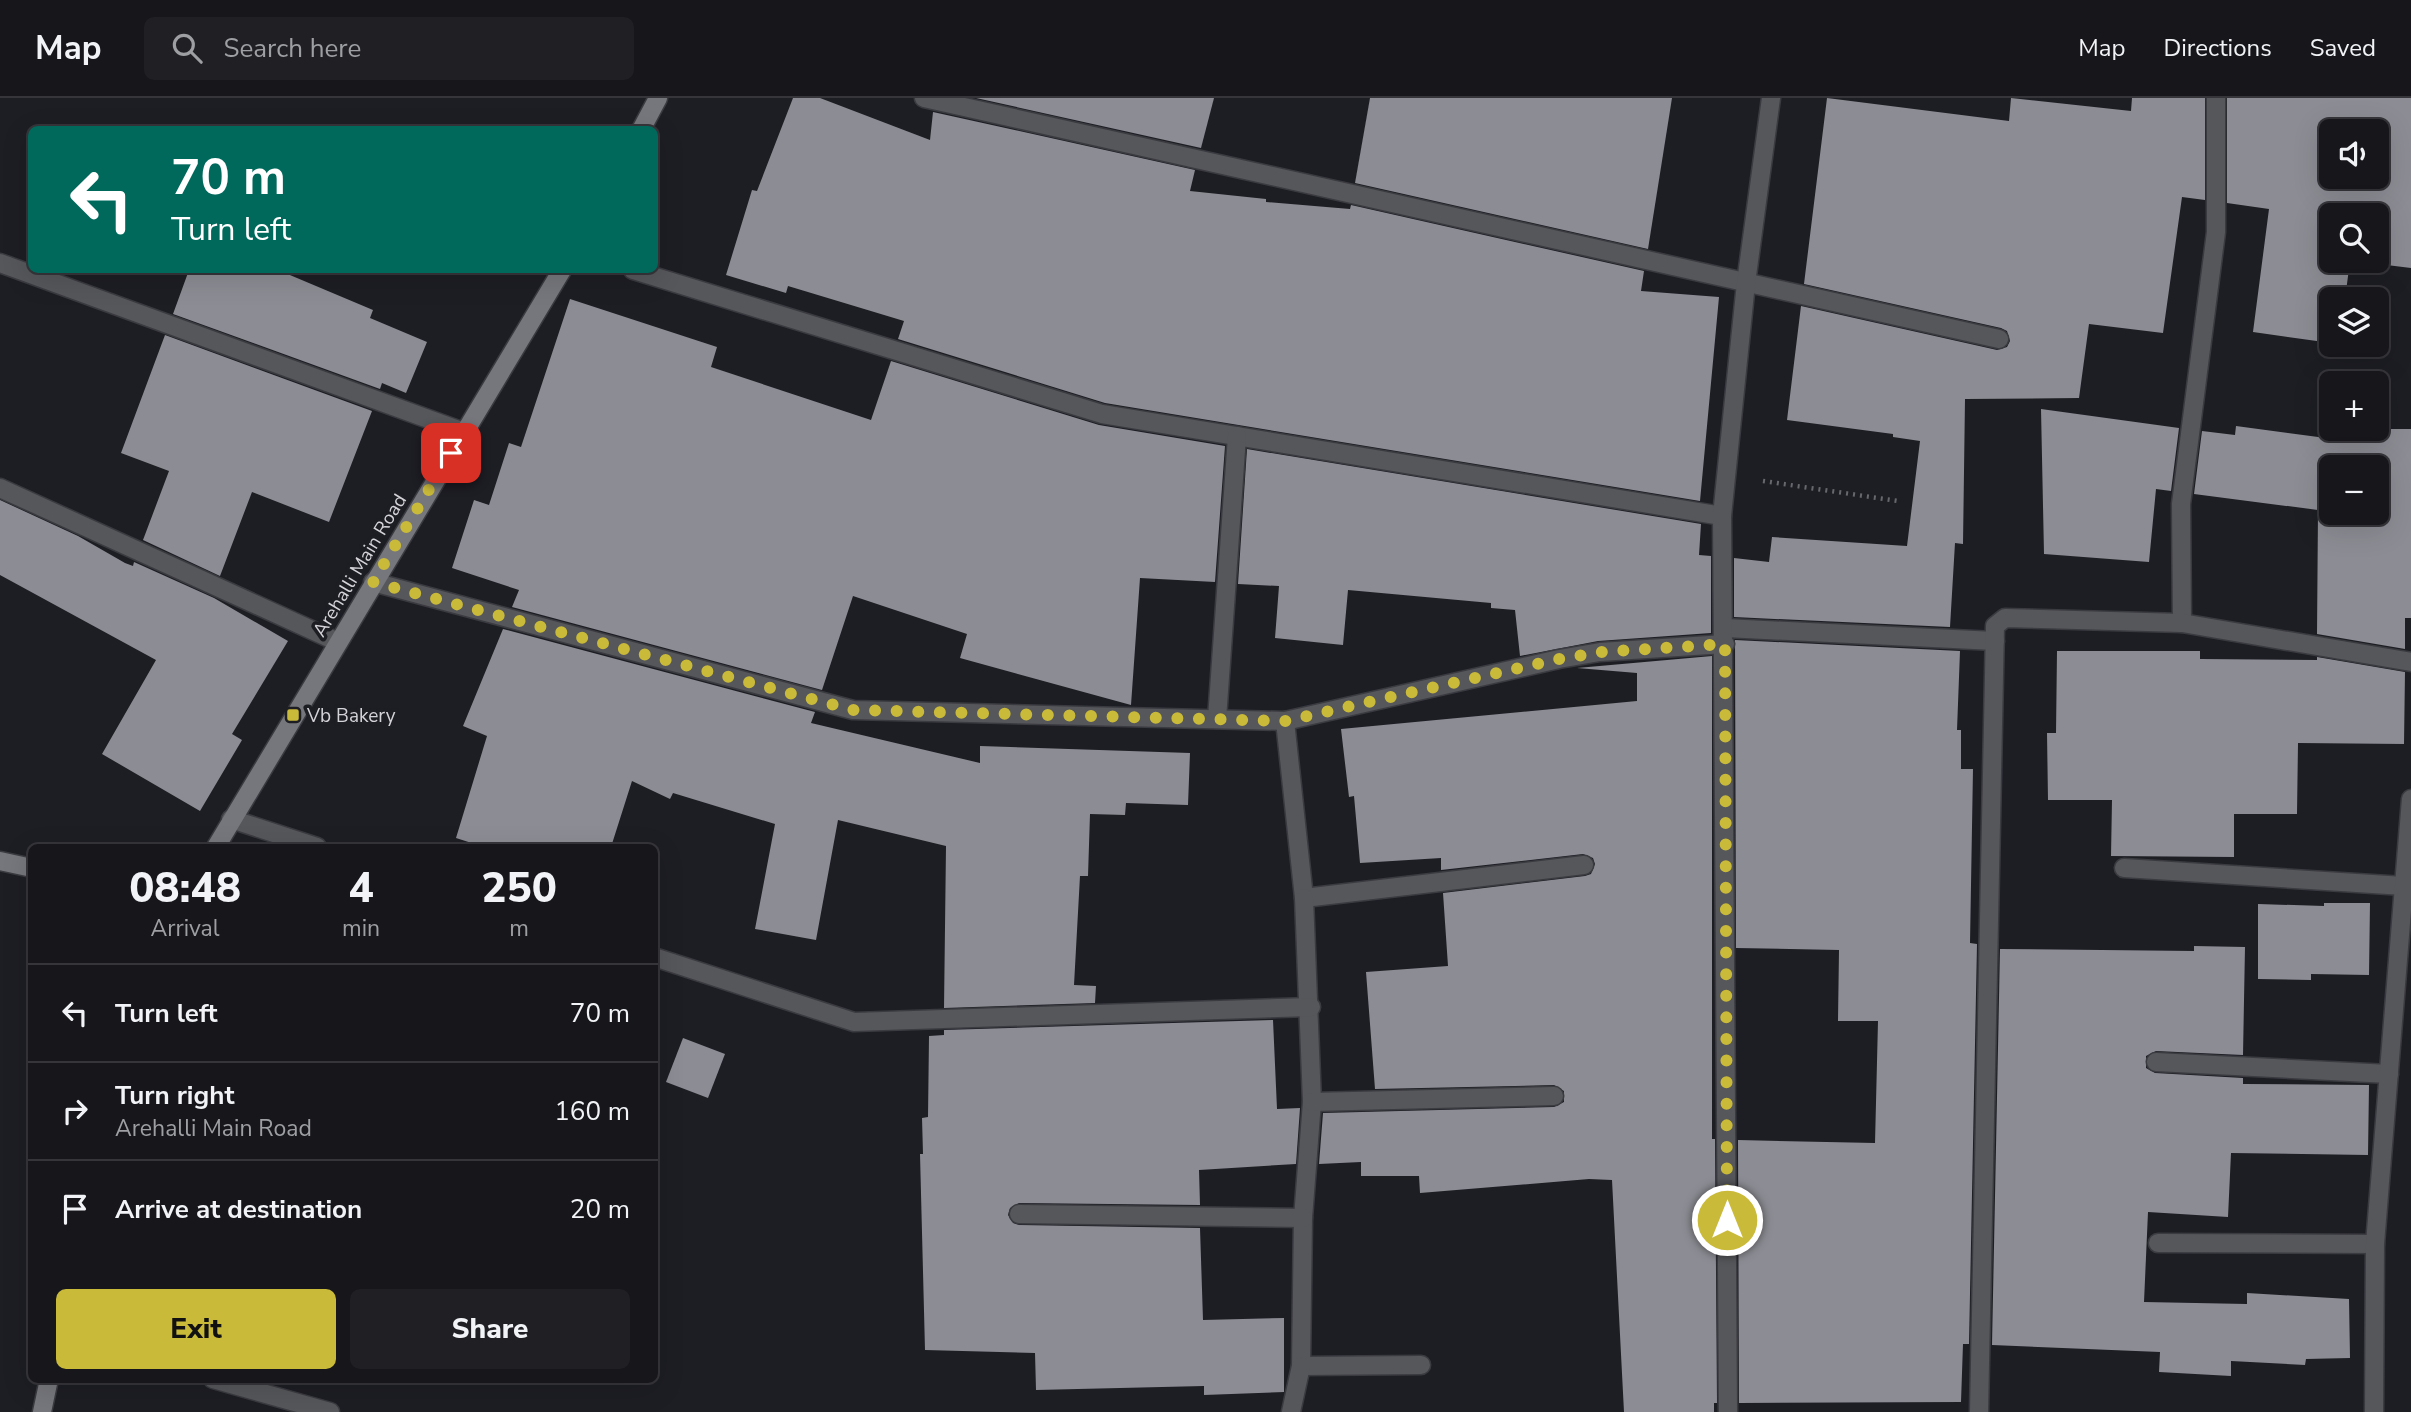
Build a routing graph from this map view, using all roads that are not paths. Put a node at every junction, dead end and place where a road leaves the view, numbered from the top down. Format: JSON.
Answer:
{"nodes":[{"id":1,"x":658,"y":98,"type":"edge"},
{"id":2,"x":924,"y":98,"type":"edge"},
{"id":3,"x":1771,"y":98,"type":"edge"},
{"id":4,"x":2216,"y":98,"type":"edge"},
{"id":5,"x":643,"y":126,"type":"edge"},
{"id":6,"x":0,"y":263,"type":"edge"},
{"id":7,"x":560,"y":273,"type":"edge"},
{"id":8,"x":643,"y":273,"type":"edge"},
{"id":9,"x":1746,"y":283,"type":"junction"},
{"id":10,"x":1999,"y":339,"type":"dead end"},
{"id":11,"x":464,"y":432,"type":"junction"},
{"id":12,"x":1237,"y":436,"type":"junction"},
{"id":13,"x":0,"y":488,"type":"edge"},
{"id":14,"x":1722,"y":516,"type":"junction"},
{"id":15,"x":373,"y":582,"type":"junction"},
{"id":16,"x":2182,"y":623,"type":"junction"},
{"id":17,"x":1725,"y":636,"type":"junction"},
{"id":18,"x":1995,"y":640,"type":"junction"},
{"id":19,"x":338,"y":642,"type":"junction"},
{"id":20,"x":2411,"y":662,"type":"edge"},
{"id":21,"x":1217,"y":719,"type":"junction"},
{"id":22,"x":1285,"y":721,"type":"junction"},
{"id":23,"x":2411,"y":799,"type":"edge"},
{"id":24,"x":231,"y":819,"type":"junction"},
{"id":25,"x":218,"y":844,"type":"edge"},
{"id":26,"x":308,"y":844,"type":"edge"},
{"id":27,"x":0,"y":861,"type":"edge"},
{"id":28,"x":1584,"y":865,"type":"dead end"},
{"id":29,"x":28,"y":867,"type":"edge"},
{"id":30,"x":2124,"y":868,"type":"dead end"},
{"id":31,"x":2404,"y":886,"type":"junction"},
{"id":32,"x":1304,"y":898,"type":"junction"},
{"id":33,"x":658,"y":958,"type":"edge"},
{"id":34,"x":1311,"y":1007,"type":"junction"},
{"id":35,"x":2156,"y":1062,"type":"dead end"},
{"id":36,"x":2389,"y":1074,"type":"junction"},
{"id":37,"x":1555,"y":1096,"type":"dead end"},
{"id":38,"x":1312,"y":1102,"type":"junction"},
{"id":39,"x":1019,"y":1214,"type":"dead end"},
{"id":40,"x":1303,"y":1218,"type":"junction"},
{"id":41,"x":2158,"y":1243,"type":"dead end"},
{"id":42,"x":2375,"y":1244,"type":"junction"},
{"id":43,"x":1421,"y":1365,"type":"dead end"},
{"id":44,"x":1301,"y":1366,"type":"junction"},
{"id":45,"x":48,"y":1383,"type":"edge"},
{"id":46,"x":227,"y":1383,"type":"edge"},
{"id":47,"x":42,"y":1412,"type":"edge"},
{"id":48,"x":330,"y":1412,"type":"edge"},
{"id":49,"x":1291,"y":1412,"type":"edge"},
{"id":50,"x":1728,"y":1412,"type":"edge"},
{"id":51,"x":1979,"y":1412,"type":"edge"},
{"id":52,"x":2374,"y":1412,"type":"edge"}],
"edges":[{"from":1,"to":5,"type":"street"},
{"from":2,"to":9,"type":"street"},
{"from":3,"to":9,"type":"street"},
{"from":4,"to":16,"type":"street"},
{"from":6,"to":11,"type":"street"},
{"from":7,"to":11,"type":"street","name":"Arehalli Main Road"},
{"from":8,"to":12,"type":"street"},
{"from":9,"to":10,"type":"street"},
{"from":9,"to":14,"type":"street"},
{"from":11,"to":15,"type":"street","name":"Arehalli Main Road"},
{"from":12,"to":14,"type":"street"},
{"from":12,"to":21,"type":"street"},
{"from":13,"to":19,"type":"street"},
{"from":14,"to":17,"type":"street"},
{"from":15,"to":19,"type":"street","name":"Arehalli Main Road"},
{"from":15,"to":21,"type":"street"},
{"from":16,"to":18,"type":"street"},
{"from":16,"to":20,"type":"street"},
{"from":17,"to":18,"type":"street"},
{"from":17,"to":22,"type":"street"},
{"from":17,"to":50,"type":"street"},
{"from":18,"to":51,"type":"street"},
{"from":19,"to":24,"type":"street","name":"Arehalli Main Road"},
{"from":21,"to":22,"type":"street"},
{"from":22,"to":32,"type":"street"},
{"from":23,"to":31,"type":"street"},
{"from":24,"to":25,"type":"street","name":"Arehalli Main Road"},
{"from":24,"to":26,"type":"street"},
{"from":27,"to":29,"type":"street"},
{"from":28,"to":32,"type":"street"},
{"from":30,"to":31,"type":"street"},
{"from":31,"to":36,"type":"street"},
{"from":32,"to":34,"type":"street"},
{"from":33,"to":34,"type":"street"},
{"from":34,"to":38,"type":"street"},
{"from":35,"to":36,"type":"street"},
{"from":36,"to":42,"type":"street"},
{"from":37,"to":38,"type":"street"},
{"from":38,"to":40,"type":"street"},
{"from":39,"to":40,"type":"street"},
{"from":40,"to":44,"type":"street"},
{"from":41,"to":42,"type":"street"},
{"from":42,"to":52,"type":"street"},
{"from":43,"to":44,"type":"street"},
{"from":44,"to":49,"type":"street"},
{"from":45,"to":47,"type":"street"},
{"from":46,"to":48,"type":"street"}]}
